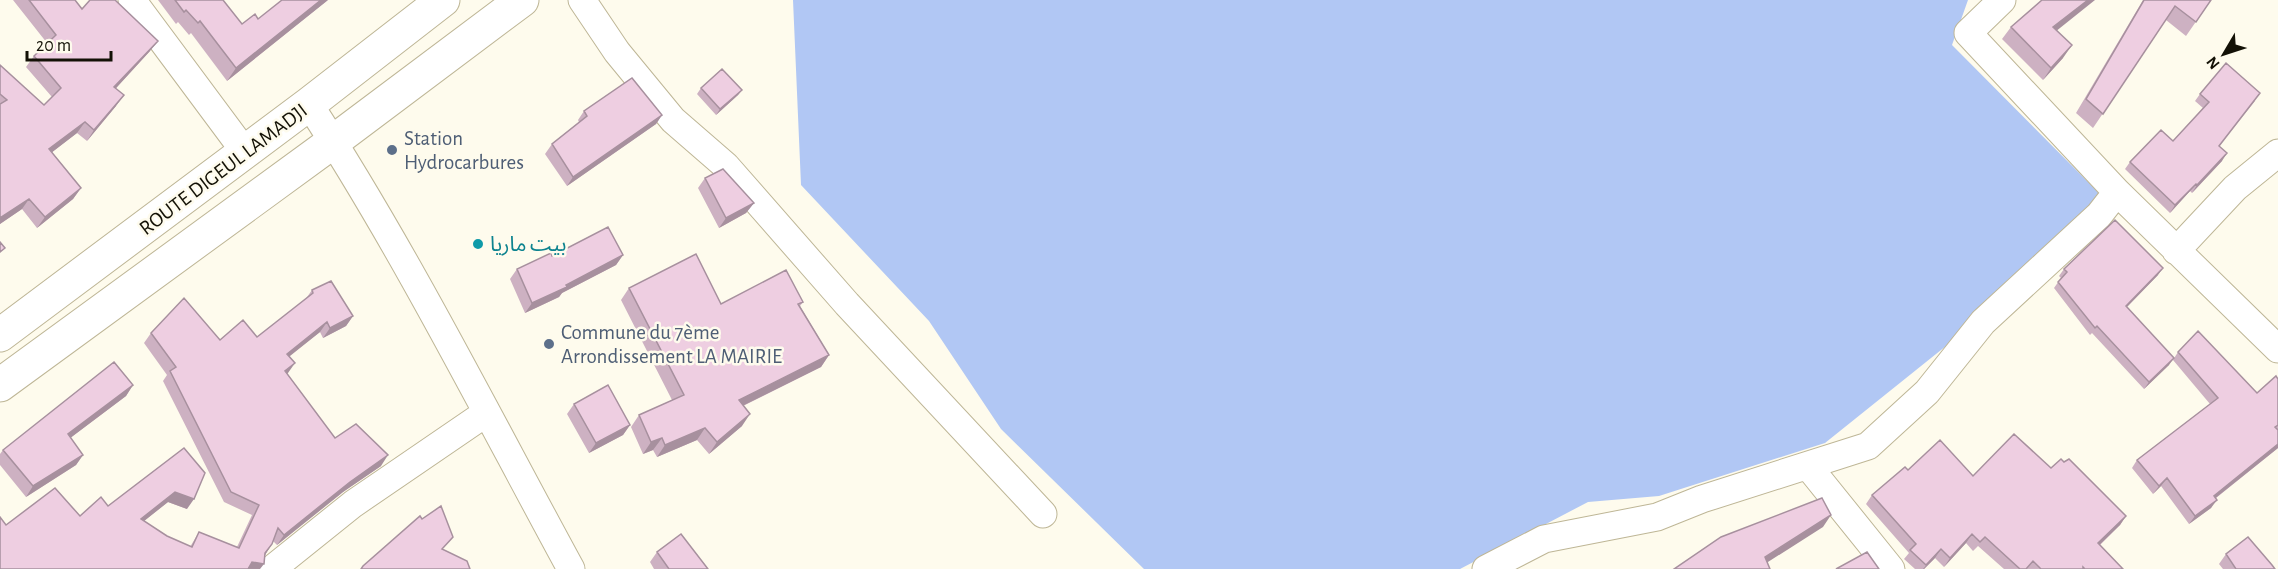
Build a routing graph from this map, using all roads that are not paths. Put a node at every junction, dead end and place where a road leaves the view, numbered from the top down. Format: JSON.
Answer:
{"nodes":[{"id":1,"x":132,"y":0,"type":"edge"},
{"id":2,"x":443,"y":0,"type":"edge"},
{"id":3,"x":522,"y":0,"type":"edge"},
{"id":4,"x":582,"y":0,"type":"edge"},
{"id":5,"x":2002,"y":0,"type":"edge"},
{"id":6,"x":309,"y":104,"type":"junction"},
{"id":7,"x":334,"y":141,"type":"junction"},
{"id":8,"x":245,"y":152,"type":"junction"},
{"id":9,"x":2278,"y":153,"type":"edge"},
{"id":10,"x":2117,"y":192,"type":"junction"},
{"id":11,"x":2176,"y":251,"type":"junction"},
{"id":12,"x":0,"y":335,"type":"edge"},
{"id":13,"x":2278,"y":349,"type":"edge"},
{"id":14,"x":0,"y":385,"type":"edge"},
{"id":15,"x":486,"y":413,"type":"junction"},
{"id":16,"x":1808,"y":466,"type":"junction"},
{"id":17,"x":1043,"y":514,"type":"dead end"},
{"id":18,"x":272,"y":569,"type":"edge"},
{"id":19,"x":571,"y":569,"type":"edge"},
{"id":20,"x":1486,"y":569,"type":"edge"},
{"id":21,"x":1892,"y":569,"type":"edge"}],
"edges":[{"from":1,"to":8,"type":"street"},
{"from":2,"to":6,"type":"main road","name":"ROUTE DIGEUL LAMADJI"},
{"from":3,"to":7,"type":"main road"},
{"from":4,"to":17,"type":"street"},
{"from":5,"to":10,"type":"street"},
{"from":6,"to":7,"type":"street"},
{"from":6,"to":8,"type":"main road","name":"ROUTE DIGEUL LAMADJI"},
{"from":7,"to":14,"type":"main road"},
{"from":7,"to":15,"type":"street"},
{"from":8,"to":12,"type":"main road","name":"ROUTE DIGEUL LAMADJI"},
{"from":9,"to":11,"type":"street"},
{"from":10,"to":11,"type":"street"},
{"from":10,"to":16,"type":"street"},
{"from":11,"to":13,"type":"street"},
{"from":15,"to":18,"type":"street"},
{"from":15,"to":19,"type":"street"},
{"from":16,"to":20,"type":"street"},
{"from":16,"to":21,"type":"street"}]}
